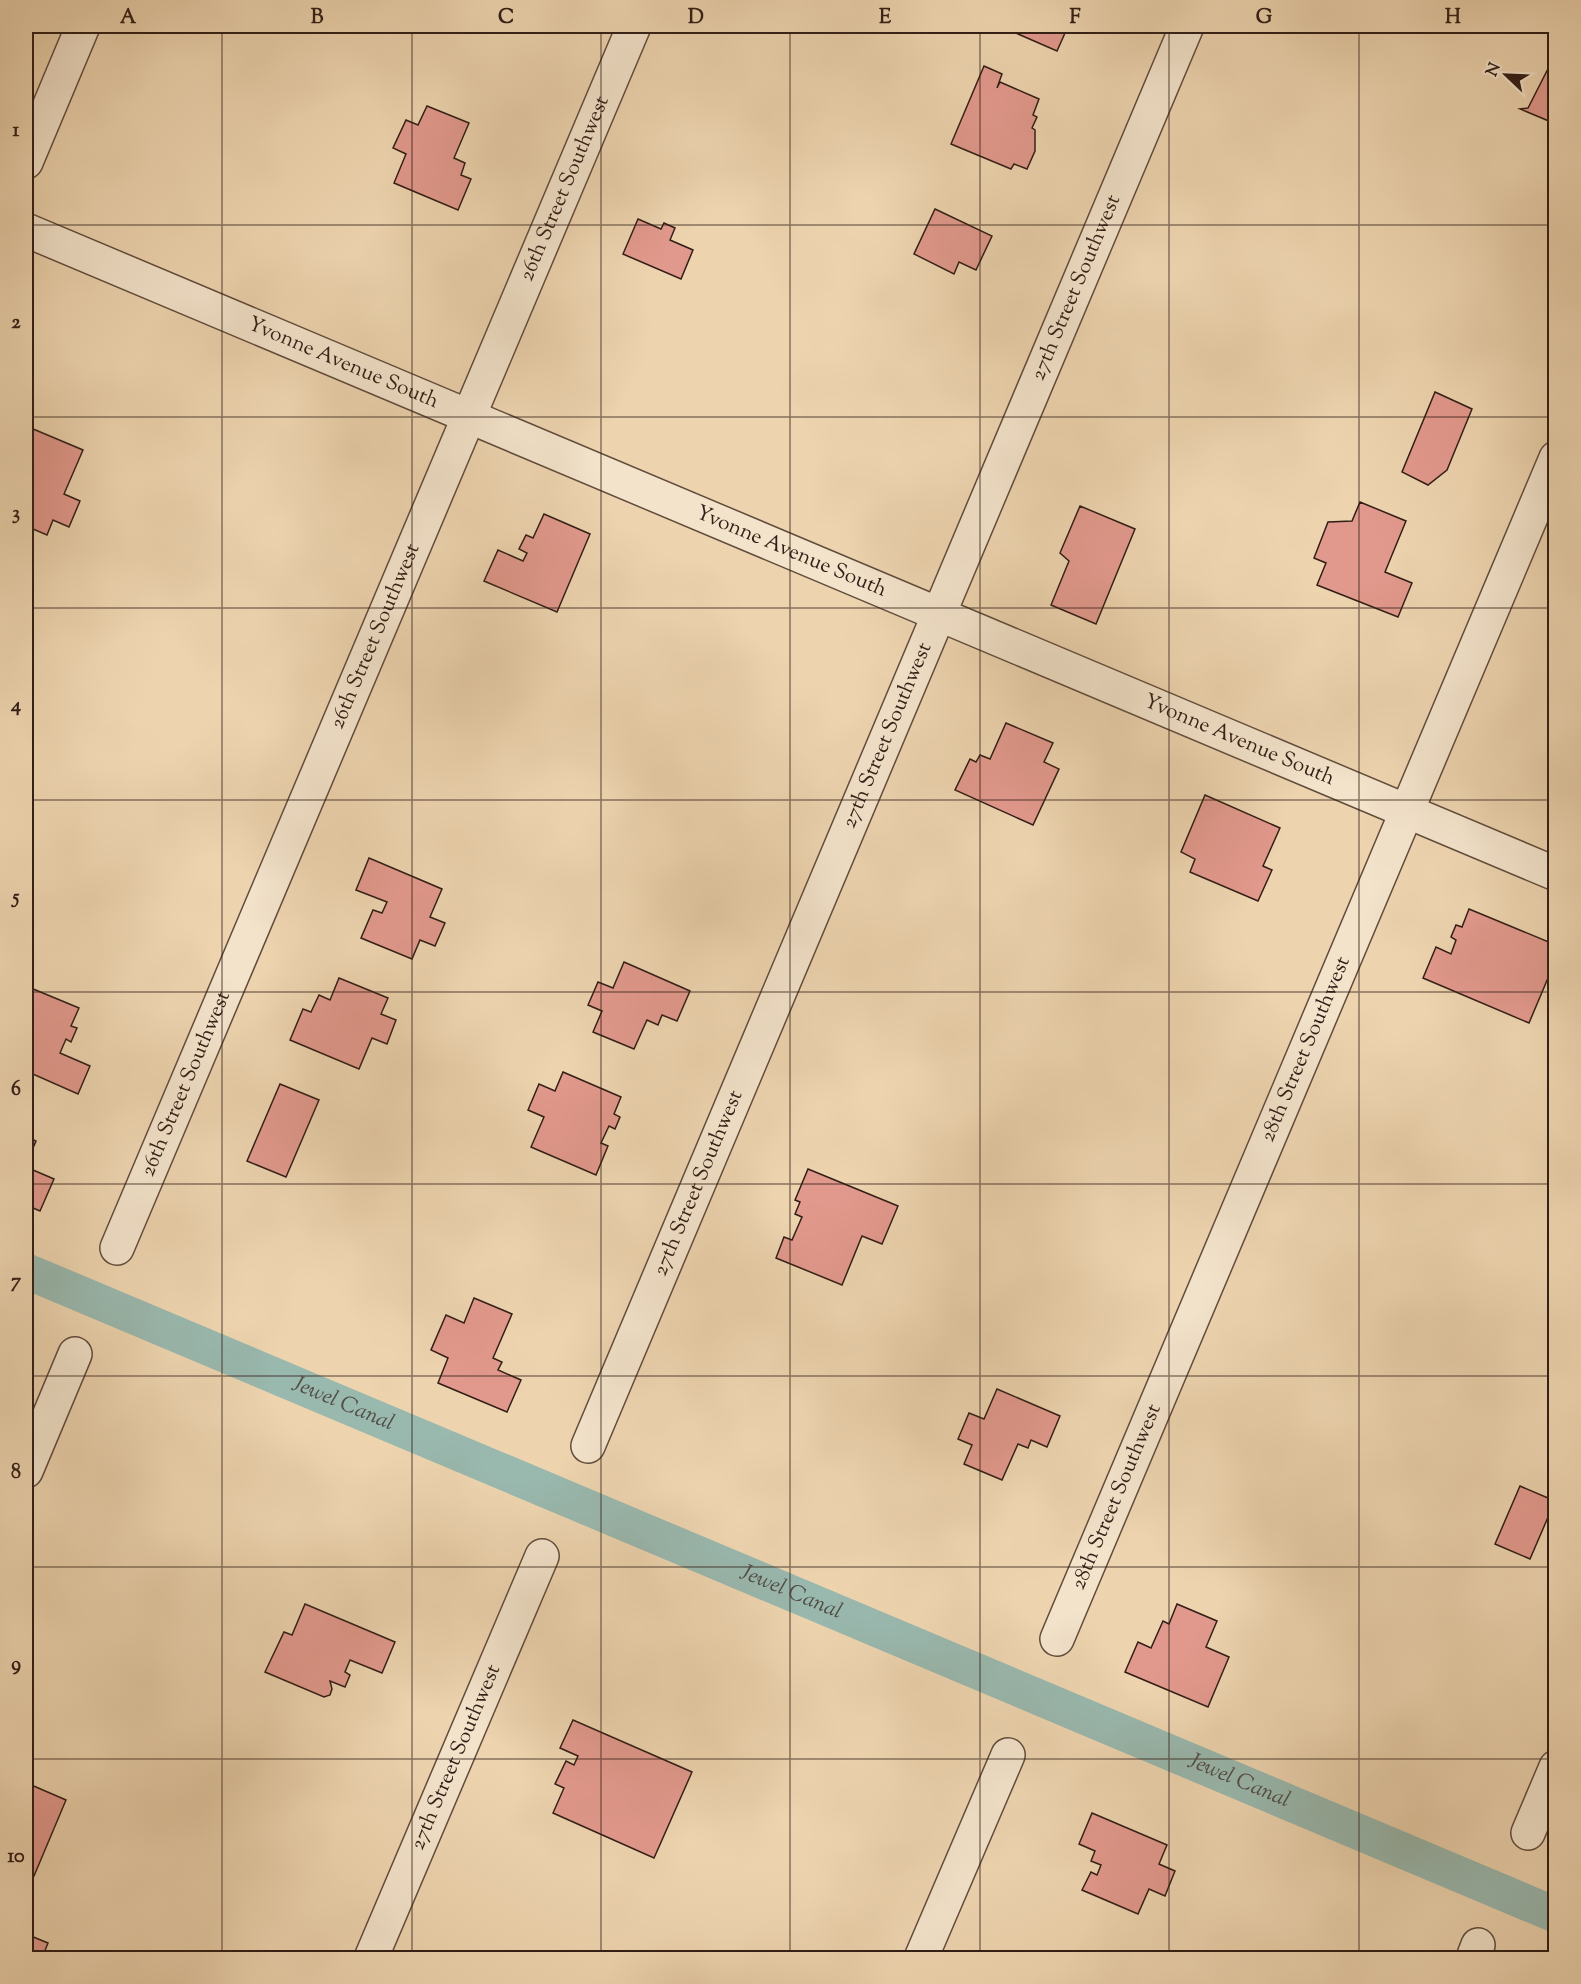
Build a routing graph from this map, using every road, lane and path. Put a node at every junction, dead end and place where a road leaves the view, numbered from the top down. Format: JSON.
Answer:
{"nodes":[{"id":1,"x":83,"y":26,"type":"edge"},
{"id":2,"x":634,"y":26,"type":"edge"},
{"id":3,"x":1187,"y":26,"type":"edge"},
{"id":4,"x":26,"y":162,"type":"edge"},
{"id":5,"x":26,"y":230,"type":"edge"},
{"id":6,"x":467,"y":416,"type":"junction"},
{"id":7,"x":1556,"y":459,"type":"edge"},
{"id":8,"x":938,"y":615,"type":"junction"},
{"id":9,"x":1407,"y":811,"type":"junction"},
{"id":10,"x":1556,"y":874,"type":"edge"},
{"id":11,"x":117,"y":1248,"type":"dead end"},
{"id":12,"x":75,"y":1354,"type":"dead end"},
{"id":13,"x":588,"y":1446,"type":"dead end"},
{"id":14,"x":26,"y":1471,"type":"edge"},
{"id":15,"x":542,"y":1556,"type":"dead end"},
{"id":16,"x":1058,"y":1639,"type":"dead end"},
{"id":17,"x":1008,"y":1755,"type":"dead end"},
{"id":18,"x":1556,"y":1767,"type":"edge"},
{"id":19,"x":1528,"y":1833,"type":"dead end"},
{"id":20,"x":371,"y":1959,"type":"edge"},
{"id":21,"x":921,"y":1959,"type":"edge"}],
"edges":[{"from":1,"to":4,"type":"street"},
{"from":2,"to":6,"type":"street","name":"26th Street Southwest"},
{"from":3,"to":8,"type":"street","name":"27th Street Southwest"},
{"from":5,"to":6,"type":"street","name":"Yvonne Avenue South"},
{"from":6,"to":8,"type":"street","name":"Yvonne Avenue South"},
{"from":6,"to":11,"type":"street","name":"26th Street Southwest"},
{"from":7,"to":9,"type":"street","name":"28th Street Southwest"},
{"from":8,"to":9,"type":"street","name":"Yvonne Avenue South"},
{"from":8,"to":13,"type":"street","name":"27th Street Southwest"},
{"from":9,"to":10,"type":"street","name":"Yvonne Avenue South"},
{"from":9,"to":16,"type":"street","name":"28th Street Southwest"},
{"from":12,"to":14,"type":"street"},
{"from":15,"to":20,"type":"street","name":"27th Street Southwest"},
{"from":17,"to":21,"type":"street"},
{"from":18,"to":19,"type":"street"}]}
